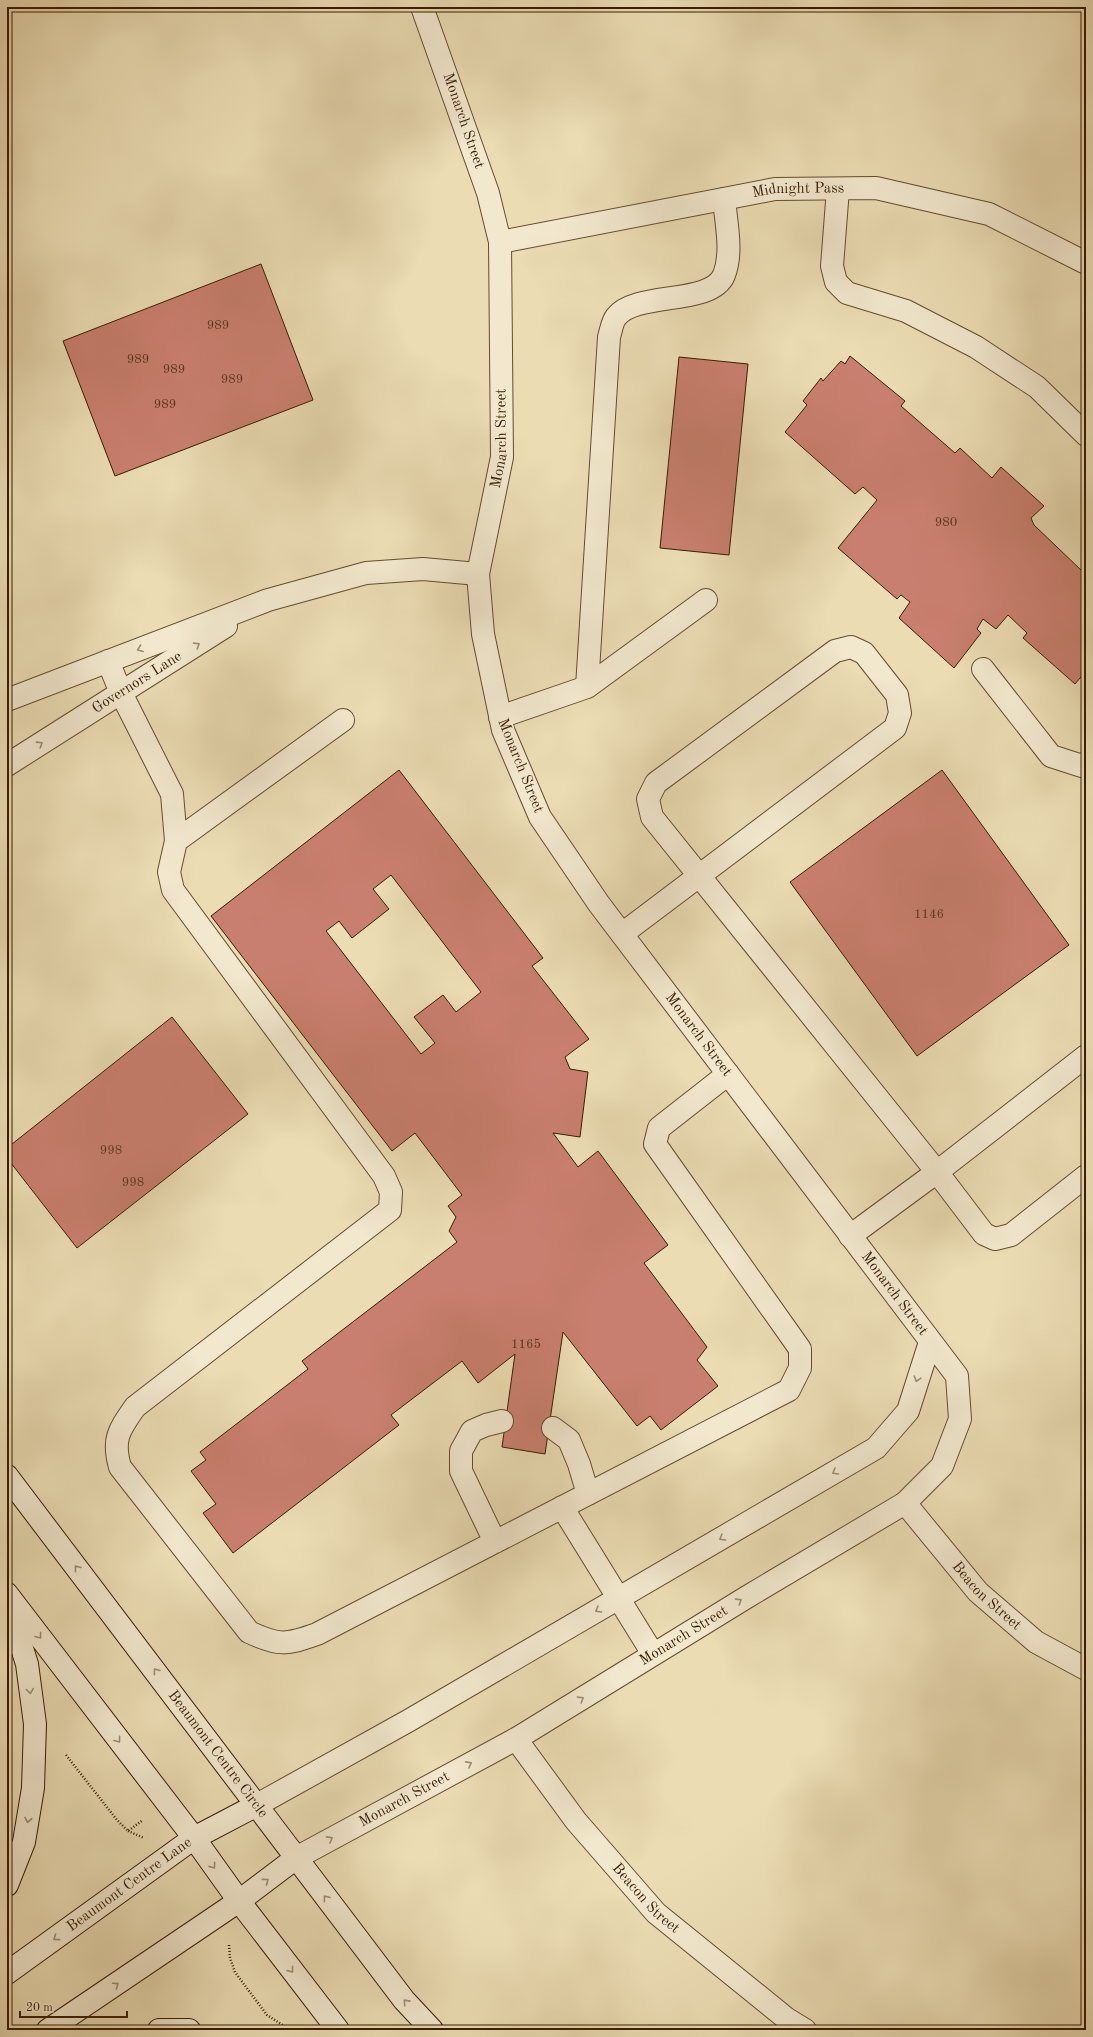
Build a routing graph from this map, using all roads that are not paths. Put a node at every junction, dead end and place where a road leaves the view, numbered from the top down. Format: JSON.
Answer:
{"nodes":[{"id":1,"x":422,"y":7,"type":"edge"},
{"id":2,"x":838,"y":189,"type":"junction"},
{"id":3,"x":724,"y":199,"type":"junction"},
{"id":4,"x":500,"y":242,"type":"junction"},
{"id":5,"x":1086,"y":263,"type":"edge"},
{"id":6,"x":1086,"y":435,"type":"edge"},
{"id":7,"x":478,"y":574,"type":"junction"},
{"id":8,"x":268,"y":600,"type":"junction"},
{"id":9,"x":706,"y":600,"type":"dead end"},
{"id":10,"x":108,"y":661,"type":"junction"},
{"id":11,"x":983,"y":669,"type":"dead end"},
{"id":12,"x":587,"y":688,"type":"junction"},
{"id":13,"x":121,"y":692,"type":"junction"},
{"id":14,"x":7,"y":700,"type":"edge"},
{"id":15,"x":500,"y":717,"type":"junction"},
{"id":16,"x":343,"y":720,"type":"dead end"},
{"id":17,"x":7,"y":765,"type":"edge"},
{"id":18,"x":1085,"y":768,"type":"edge"},
{"id":19,"x":176,"y":841,"type":"junction"},
{"id":20,"x":699,"y":875,"type":"junction"},
{"id":21,"x":622,"y":934,"type":"junction"},
{"id":22,"x":1086,"y":1056,"type":"edge"},
{"id":23,"x":728,"y":1074,"type":"junction"},
{"id":24,"x":937,"y":1172,"type":"junction"},
{"id":25,"x":1086,"y":1176,"type":"edge"},
{"id":26,"x":850,"y":1236,"type":"junction"},
{"id":27,"x":930,"y":1342,"type":"junction"},
{"id":28,"x":502,"y":1421,"type":"dead end"},
{"id":29,"x":553,"y":1428,"type":"dead end"},
{"id":30,"x":7,"y":1476,"type":"edge"},
{"id":31,"x":588,"y":1494,"type":"junction"},
{"id":32,"x":905,"y":1503,"type":"junction"},
{"id":33,"x":562,"y":1507,"type":"junction"},
{"id":34,"x":495,"y":1542,"type":"junction"},
{"id":35,"x":7,"y":1594,"type":"edge"},
{"id":36,"x":618,"y":1598,"type":"junction"},
{"id":37,"x":7,"y":1599,"type":"edge"},
{"id":38,"x":653,"y":1654,"type":"junction"},
{"id":39,"x":1086,"y":1669,"type":"edge"},
{"id":40,"x":516,"y":1739,"type":"junction"},
{"id":41,"x":258,"y":1805,"type":"junction"},
{"id":42,"x":194,"y":1838,"type":"junction"},
{"id":43,"x":296,"y":1858,"type":"junction"},
{"id":44,"x":7,"y":1885,"type":"edge"},
{"id":45,"x":239,"y":1901,"type":"junction"},
{"id":46,"x":7,"y":1973,"type":"edge"},
{"id":47,"x":48,"y":2030,"type":"edge"},
{"id":48,"x":159,"y":2030,"type":"edge"},
{"id":49,"x":189,"y":2030,"type":"edge"},
{"id":50,"x":338,"y":2030,"type":"edge"},
{"id":51,"x":432,"y":2030,"type":"edge"},
{"id":52,"x":805,"y":2030,"type":"edge"}],
"edges":[{"from":1,"to":4,"type":"street","name":"Monarch Street"},
{"from":2,"to":3,"type":"street","name":"Midnight Pass"},
{"from":2,"to":5,"type":"street","name":"Midnight Pass"},
{"from":2,"to":6,"type":"street"},
{"from":3,"to":4,"type":"street","name":"Midnight Pass"},
{"from":3,"to":12,"type":"street"},
{"from":4,"to":7,"type":"street","name":"Monarch Street"},
{"from":7,"to":8,"type":"street","name":"Governors Lane"},
{"from":7,"to":15,"type":"street","name":"Monarch Street"},
{"from":8,"to":10,"type":"street","name":"Governors Lane","one_way":true},
{"from":13,"to":8,"type":"street","name":"Governors Lane","one_way":true},
{"from":9,"to":12,"type":"street"},
{"from":10,"to":13,"type":"street"},
{"from":10,"to":14,"type":"street","name":"Governors Lane"},
{"from":11,"to":18,"type":"street"},
{"from":12,"to":15,"type":"street"},
{"from":17,"to":13,"type":"street","name":"Governors Lane","one_way":true},
{"from":13,"to":19,"type":"street"},
{"from":15,"to":21,"type":"street","name":"Monarch Street"},
{"from":16,"to":19,"type":"street"},
{"from":19,"to":34,"type":"street"},
{"from":20,"to":20,"type":"street"},
{"from":20,"to":21,"type":"street"},
{"from":20,"to":24,"type":"street"},
{"from":21,"to":23,"type":"street","name":"Monarch Street"},
{"from":22,"to":24,"type":"street"},
{"from":23,"to":26,"type":"street","name":"Monarch Street"},
{"from":23,"to":31,"type":"street"},
{"from":24,"to":25,"type":"street"},
{"from":24,"to":26,"type":"street"},
{"from":26,"to":27,"type":"street","name":"Monarch Street"},
{"from":27,"to":32,"type":"street","name":"Monarch Street"},
{"from":27,"to":36,"type":"street","name":"Monarch Street","one_way":true},
{"from":28,"to":34,"type":"street"},
{"from":29,"to":31,"type":"street"},
{"from":41,"to":30,"type":"street","name":"Beaumont Centre Circle","one_way":true},
{"from":31,"to":33,"type":"street"},
{"from":38,"to":32,"type":"street","name":"Monarch Street","one_way":true},
{"from":32,"to":39,"type":"street","name":"Beacon Street"},
{"from":33,"to":34,"type":"street"},
{"from":33,"to":36,"type":"street"},
{"from":35,"to":42,"type":"street","one_way":true},
{"from":36,"to":38,"type":"street"},
{"from":36,"to":41,"type":"street","name":"Monarch Street","one_way":true},
{"from":37,"to":44,"type":"street","one_way":true},
{"from":40,"to":38,"type":"street","name":"Monarch Street","one_way":true},
{"from":43,"to":40,"type":"street","name":"Monarch Street","one_way":true},
{"from":40,"to":52,"type":"street","name":"Beacon Street"},
{"from":41,"to":42,"type":"street","name":"Beaumont Centre Lane"},
{"from":41,"to":43,"type":"street","name":"Beaumont Centre Circle"},
{"from":42,"to":45,"type":"street","one_way":true},
{"from":42,"to":46,"type":"street","name":"Beaumont Centre Lane","one_way":true},
{"from":45,"to":43,"type":"street","one_way":true},
{"from":51,"to":43,"type":"street","name":"Beaumont Centre Circle","one_way":true},
{"from":47,"to":45,"type":"street","one_way":true},
{"from":45,"to":50,"type":"street","one_way":true},
{"from":48,"to":49,"type":"street"}]}
